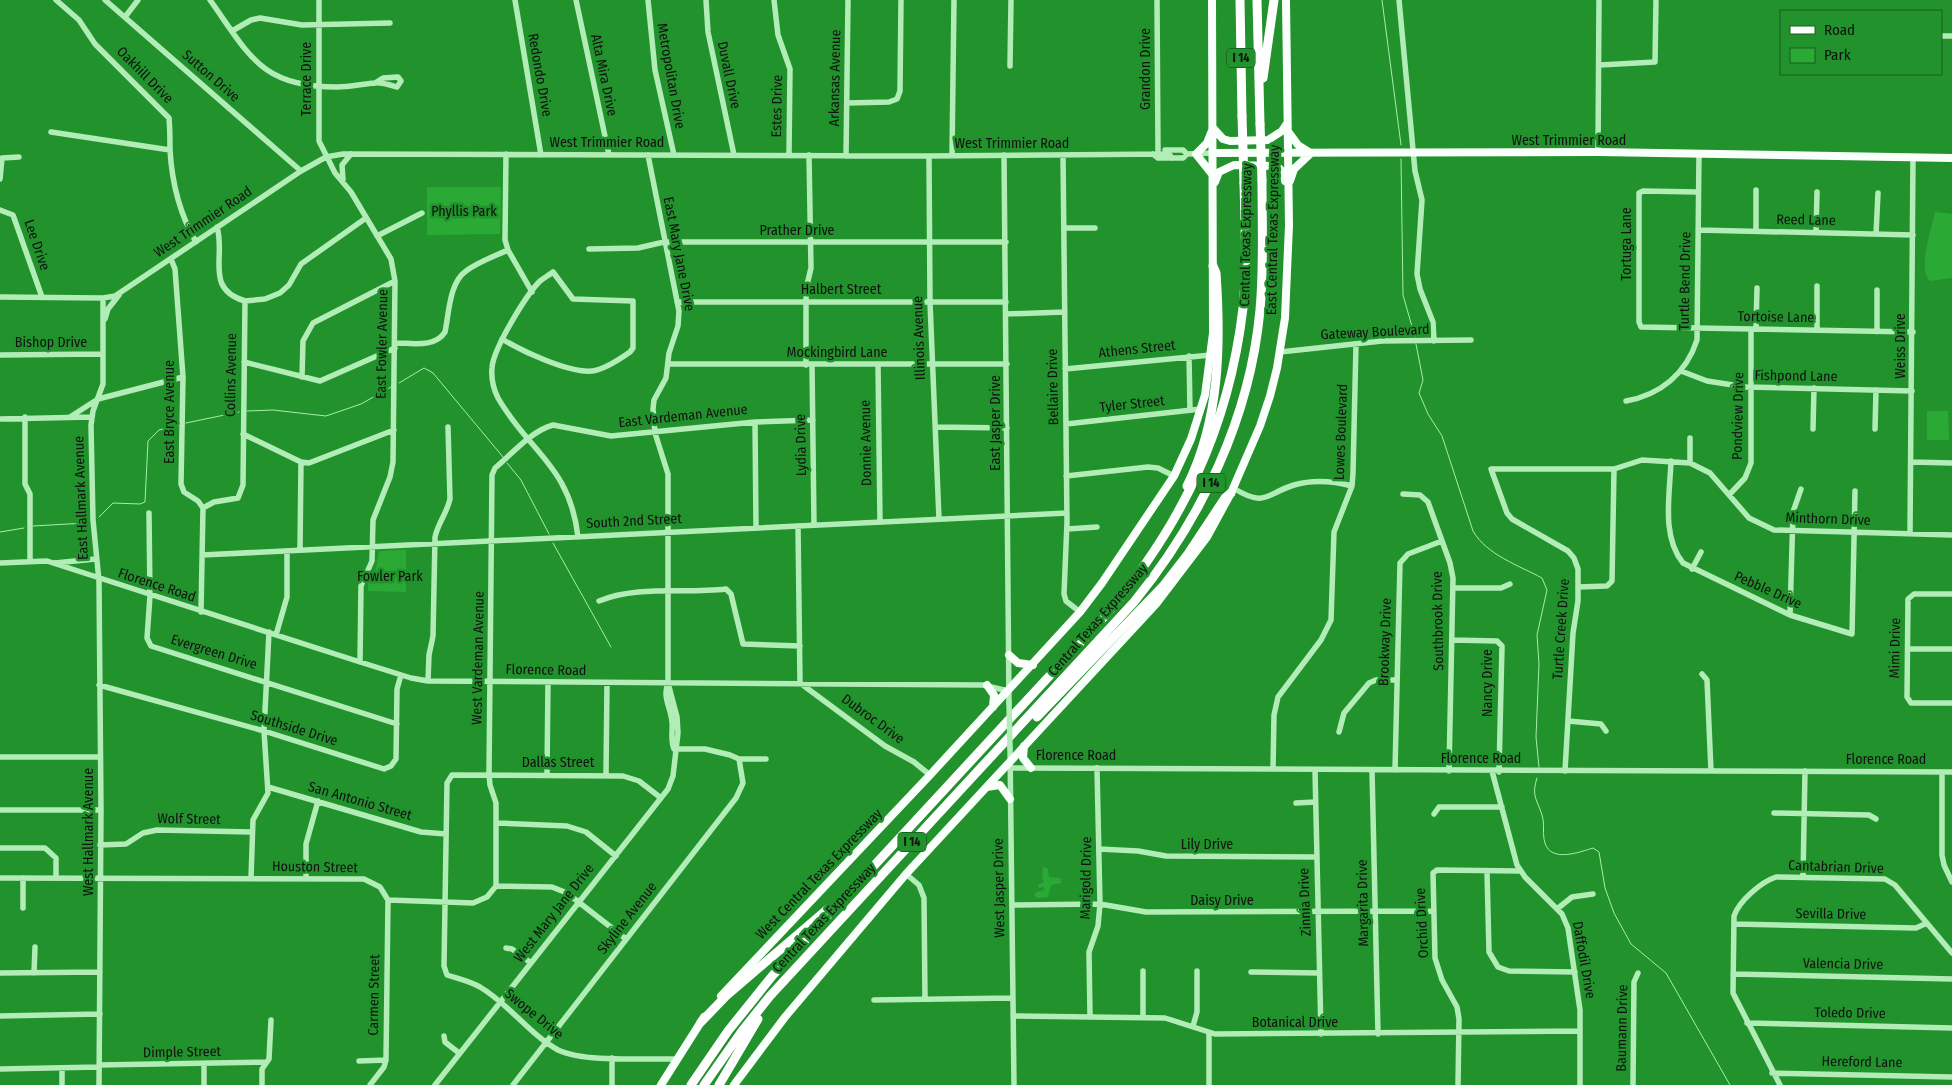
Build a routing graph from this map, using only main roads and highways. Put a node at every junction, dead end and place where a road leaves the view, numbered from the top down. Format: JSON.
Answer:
{"nodes":[{"id":1,"x":1212,"y":0,"type":"edge"},
{"id":2,"x":1235,"y":0,"type":"edge"},
{"id":3,"x":1240,"y":0,"type":"edge"},
{"id":4,"x":1257,"y":0,"type":"edge"},
{"id":5,"x":1274,"y":0,"type":"edge"},
{"id":6,"x":1286,"y":0,"type":"edge"},
{"id":7,"x":1240,"y":28,"type":"junction"},
{"id":8,"x":1259,"y":103,"type":"junction"},
{"id":9,"x":1287,"y":126,"type":"junction"},
{"id":10,"x":1213,"y":128,"type":"junction"},
{"id":11,"x":1213,"y":153,"type":"junction"},
{"id":12,"x":1288,"y":153,"type":"junction"},
{"id":13,"x":1310,"y":153,"type":"junction"},
{"id":14,"x":1952,"y":158,"type":"edge"},
{"id":15,"x":1214,"y":177,"type":"junction"},
{"id":16,"x":1213,"y":187,"type":"junction"},
{"id":17,"x":1288,"y":187,"type":"junction"},
{"id":18,"x":1213,"y":266,"type":"junction"},
{"id":19,"x":1232,"y":491,"type":"junction"},
{"id":20,"x":1167,"y":534,"type":"junction"},
{"id":21,"x":1009,"y":655,"type":"road end"},
{"id":22,"x":1032,"y":665,"type":"junction"},
{"id":23,"x":987,"y":685,"type":"road end"},
{"id":24,"x":993,"y":707,"type":"junction"},
{"id":25,"x":1020,"y":727,"type":"junction"},
{"id":26,"x":1024,"y":746,"type":"junction"},
{"id":27,"x":1031,"y":768,"type":"road end"},
{"id":28,"x":985,"y":787,"type":"junction"},
{"id":29,"x":1010,"y":799,"type":"road end"},
{"id":30,"x":847,"y":895,"type":"junction"},
{"id":31,"x":770,"y":996,"type":"junction"},
{"id":32,"x":701,"y":1022,"type":"junction"},
{"id":33,"x":661,"y":1085,"type":"edge"},
{"id":34,"x":691,"y":1085,"type":"edge"},
{"id":35,"x":704,"y":1085,"type":"edge"},
{"id":36,"x":719,"y":1085,"type":"edge"},
{"id":37,"x":734,"y":1085,"type":"edge"}],
"edges":[{"from":1,"to":10,"type":"main road"},
{"from":2,"to":7,"type":"highway"},
{"from":3,"to":7,"type":"highway","name":"Central Texas Expressway","number":"I 14"},
{"from":4,"to":8,"type":"highway","name":"Central Texas Expressway","number":"I 14"},
{"from":5,"to":8,"type":"highway"},
{"from":6,"to":9,"type":"main road","name":"East Central Texas Expressway"},
{"from":7,"to":20,"type":"highway","name":"Central Texas Expressway","number":"I 14","bridge":true},
{"from":8,"to":25,"type":"highway","name":"Central Texas Expressway","number":"I 14","bridge":true},
{"from":9,"to":10,"type":"main road"},
{"from":9,"to":12,"type":"main road","name":"East Central Texas Expressway"},
{"from":9,"to":13,"type":"main road"},
{"from":10,"to":11,"type":"main road"},
{"from":10,"to":15,"type":"main road"},
{"from":11,"to":12,"type":"main road","name":"West Trimmier Road"},
{"from":11,"to":15,"type":"main road"},
{"from":12,"to":13,"type":"main road","name":"West Trimmier Road"},
{"from":12,"to":17,"type":"main road","name":"East Central Texas Expressway"},
{"from":13,"to":14,"type":"main road","name":"West Trimmier Road"},
{"from":13,"to":17,"type":"main road"},
{"from":15,"to":16,"type":"main road"},
{"from":16,"to":17,"type":"main road"},
{"from":16,"to":18,"type":"main road"},
{"from":17,"to":19,"type":"main road","name":"East Central Texas Expressway"},
{"from":18,"to":20,"type":"highway"},
{"from":18,"to":22,"type":"main road"},
{"from":19,"to":25,"type":"highway"},
{"from":19,"to":26,"type":"main road","name":"East Central Texas Expressway"},
{"from":20,"to":30,"type":"highway","name":"Central Texas Expressway","number":"I 14"},
{"from":21,"to":22,"type":"main road"},
{"from":22,"to":24,"type":"main road","name":"West Central Texas Expressway"},
{"from":23,"to":24,"type":"main road"},
{"from":24,"to":32,"type":"main road","name":"West Central Texas Expressway"},
{"from":25,"to":31,"type":"highway","name":"Central Texas Expressway","number":"I 14"},
{"from":26,"to":27,"type":"main road"},
{"from":26,"to":28,"type":"main road","name":"East Central Texas Expressway"},
{"from":28,"to":29,"type":"main road"},
{"from":28,"to":37,"type":"main road"},
{"from":30,"to":32,"type":"highway"},
{"from":30,"to":34,"type":"highway","name":"Central Texas Expressway","number":"I 14"},
{"from":31,"to":35,"type":"highway","name":"Central Texas Expressway","number":"I 14"},
{"from":31,"to":36,"type":"highway"},
{"from":32,"to":33,"type":"main road","name":"West Central Texas Expressway"}]}
